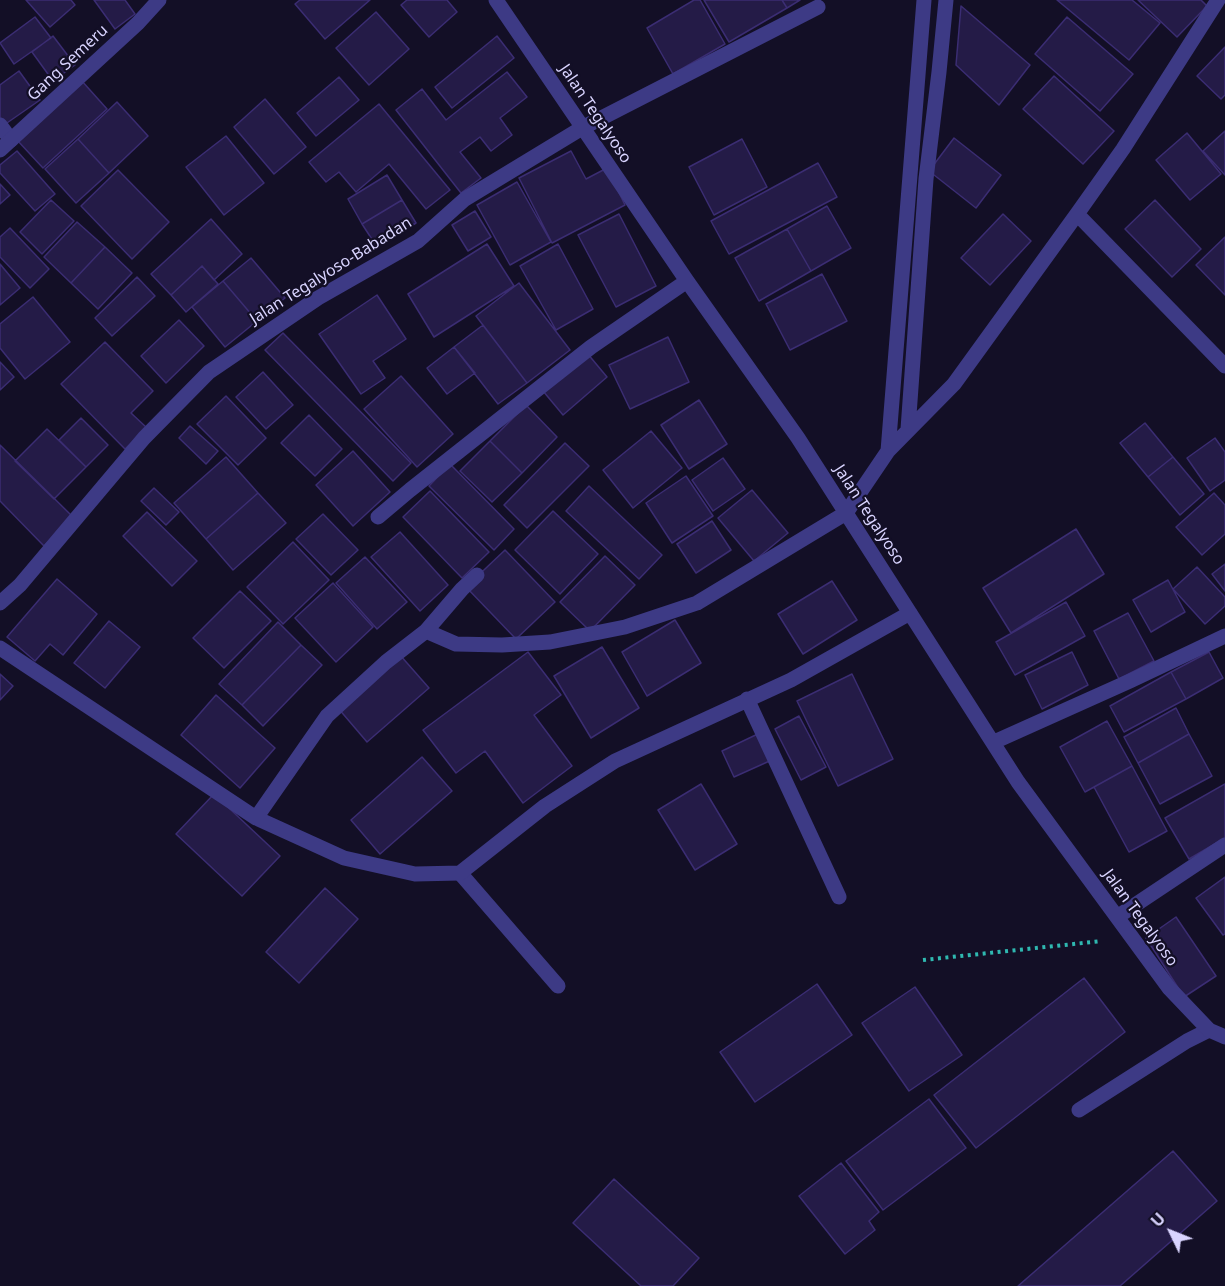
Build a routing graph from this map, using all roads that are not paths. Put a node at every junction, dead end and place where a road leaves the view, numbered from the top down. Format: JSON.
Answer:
{"nodes":[{"id":1,"x":159,"y":0,"type":"edge"},
{"id":2,"x":496,"y":0,"type":"edge"},
{"id":3,"x":924,"y":0,"type":"edge"},
{"id":4,"x":946,"y":0,"type":"edge"},
{"id":5,"x":1218,"y":0,"type":"edge"},
{"id":6,"x":818,"y":7,"type":"dead end"},
{"id":7,"x":0,"y":124,"type":"edge"},
{"id":8,"x":582,"y":128,"type":"junction"},
{"id":9,"x":5,"y":145,"type":"edge"},
{"id":10,"x":1077,"y":214,"type":"junction"},
{"id":11,"x":687,"y":281,"type":"junction"},
{"id":12,"x":1225,"y":366,"type":"edge"},
{"id":13,"x":908,"y":429,"type":"junction"},
{"id":14,"x":888,"y":451,"type":"junction"},
{"id":15,"x":846,"y":513,"type":"junction"},
{"id":16,"x":378,"y":517,"type":"dead end"},
{"id":17,"x":477,"y":575,"type":"dead end"},
{"id":18,"x":0,"y":603,"type":"edge"},
{"id":19,"x":910,"y":612,"type":"junction"},
{"id":20,"x":426,"y":631,"type":"junction"},
{"id":21,"x":1225,"y":636,"type":"edge"},
{"id":22,"x":0,"y":648,"type":"edge"},
{"id":23,"x":747,"y":699,"type":"junction"},
{"id":24,"x":994,"y":742,"type":"junction"},
{"id":25,"x":256,"y":818,"type":"junction"},
{"id":26,"x":1225,"y":845,"type":"edge"},
{"id":27,"x":460,"y":873,"type":"junction"},
{"id":28,"x":839,"y":897,"type":"dead end"},
{"id":29,"x":1117,"y":917,"type":"junction"},
{"id":30,"x":558,"y":986,"type":"dead end"},
{"id":31,"x":1209,"y":1030,"type":"junction"},
{"id":32,"x":1225,"y":1037,"type":"edge"},
{"id":33,"x":1079,"y":1110,"type":"dead end"}],
"edges":[{"from":1,"to":9,"type":"street","name":"Gang Semeru"},
{"from":2,"to":8,"type":"street","name":"Jalan Tegalyoso"},
{"from":3,"to":14,"type":"street"},
{"from":4,"to":13,"type":"street"},
{"from":5,"to":10,"type":"street"},
{"from":6,"to":8,"type":"street","name":"Jalan Tegalyoso-Babadan"},
{"from":7,"to":9,"type":"street"},
{"from":8,"to":11,"type":"street","name":"Jalan Tegalyoso"},
{"from":8,"to":18,"type":"street","name":"Jalan Tegalyoso-Babadan"},
{"from":10,"to":12,"type":"street"},
{"from":10,"to":13,"type":"street"},
{"from":11,"to":15,"type":"street","name":"Jalan Tegalyoso"},
{"from":11,"to":16,"type":"street"},
{"from":13,"to":14,"type":"street"},
{"from":14,"to":15,"type":"street"},
{"from":15,"to":19,"type":"street","name":"Jalan Tegalyoso"},
{"from":15,"to":20,"type":"street"},
{"from":17,"to":20,"type":"street"},
{"from":19,"to":23,"type":"street"},
{"from":19,"to":24,"type":"street","name":"Jalan Tegalyoso"},
{"from":20,"to":25,"type":"street"},
{"from":21,"to":24,"type":"street"},
{"from":22,"to":25,"type":"street"},
{"from":23,"to":27,"type":"street"},
{"from":23,"to":28,"type":"street"},
{"from":24,"to":29,"type":"street","name":"Jalan Tegalyoso"},
{"from":25,"to":27,"type":"street"},
{"from":26,"to":29,"type":"street"},
{"from":27,"to":30,"type":"street"},
{"from":29,"to":31,"type":"street","name":"Jalan Tegalyoso"},
{"from":31,"to":32,"type":"street","name":"Jalan Tegalyoso"},
{"from":31,"to":33,"type":"street"}]}
